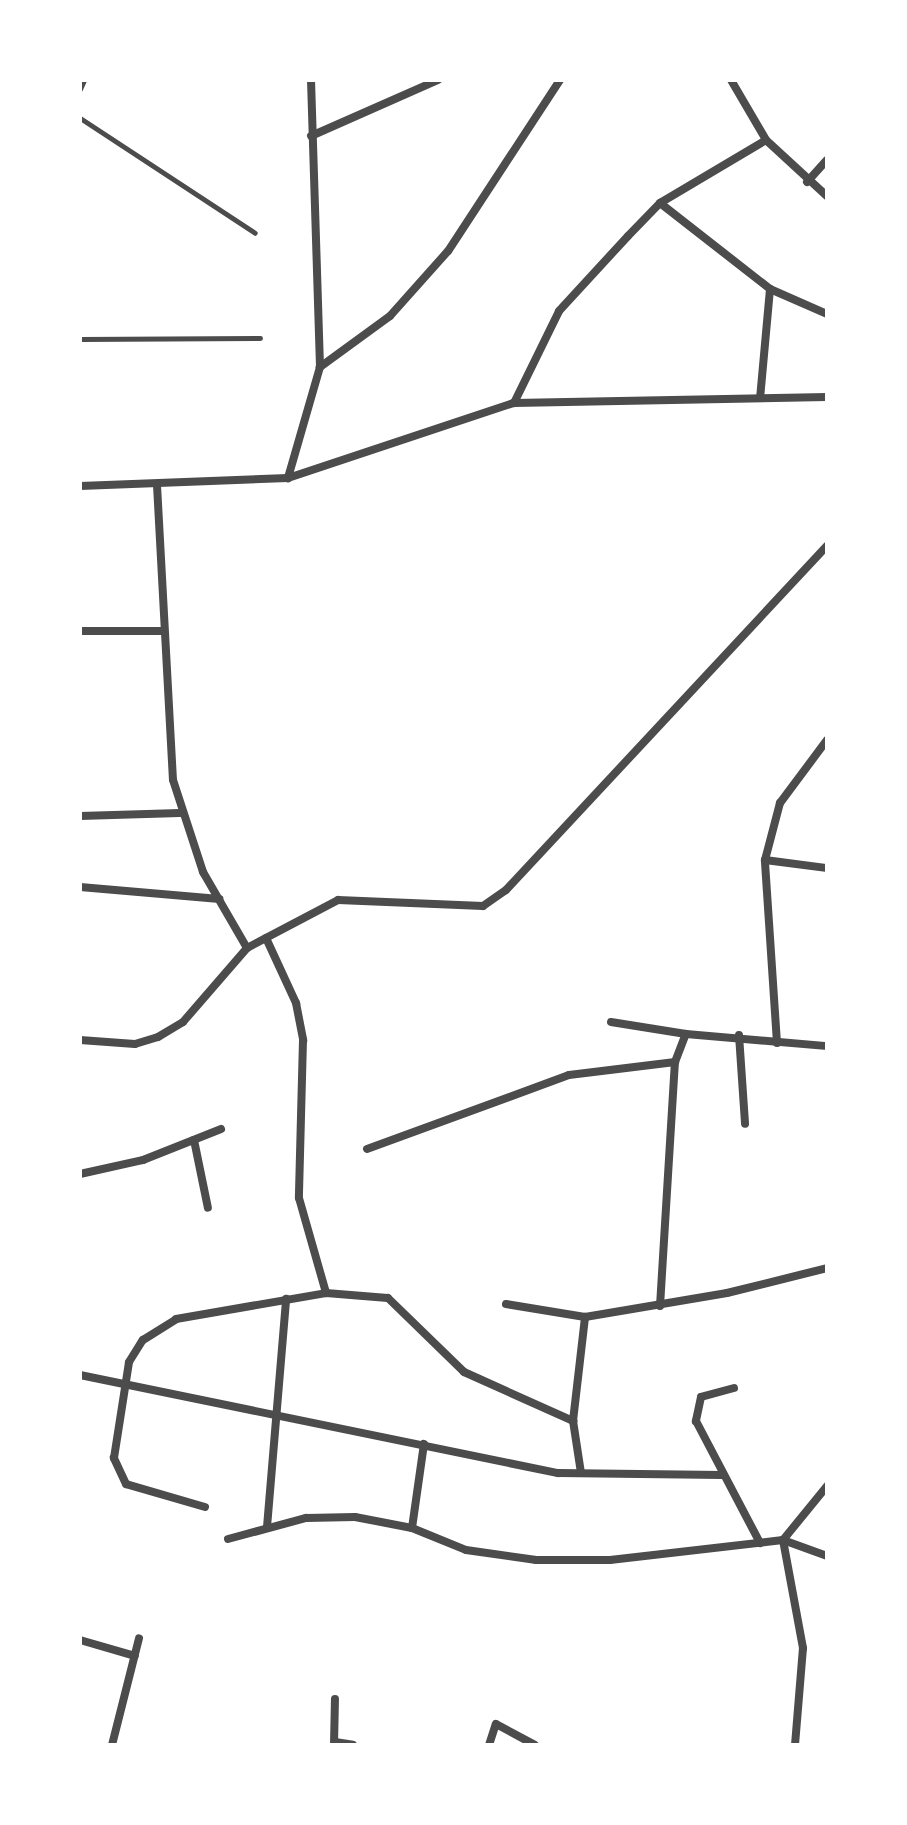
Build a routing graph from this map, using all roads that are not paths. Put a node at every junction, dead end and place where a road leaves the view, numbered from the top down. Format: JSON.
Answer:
{"nodes":[{"id":1,"x":84,"y":80,"type":"edge"},
{"id":2,"x":311,"y":80,"type":"edge"},
{"id":3,"x":438,"y":80,"type":"edge"},
{"id":4,"x":560,"y":80,"type":"edge"},
{"id":5,"x":731,"y":80,"type":"edge"},
{"id":6,"x":80,"y":89,"type":"edge"},
{"id":7,"x":80,"y":118,"type":"edge"},
{"id":8,"x":311,"y":136,"type":"junction"},
{"id":9,"x":766,"y":140,"type":"junction"},
{"id":10,"x":827,"y":160,"type":"edge"},
{"id":11,"x":807,"y":182,"type":"junction"},
{"id":12,"x":827,"y":196,"type":"edge"},
{"id":13,"x":660,"y":203,"type":"junction"},
{"id":14,"x":255,"y":233,"type":"dead end"},
{"id":15,"x":770,"y":288,"type":"junction"},
{"id":16,"x":827,"y":314,"type":"edge"},
{"id":17,"x":260,"y":338,"type":"dead end"},
{"id":18,"x":80,"y":339,"type":"edge"},
{"id":19,"x":320,"y":367,"type":"junction"},
{"id":20,"x":760,"y":398,"type":"junction"},
{"id":21,"x":827,"y":398,"type":"edge"},
{"id":22,"x":514,"y":404,"type":"junction"},
{"id":23,"x":288,"y":478,"type":"junction"},
{"id":24,"x":80,"y":486,"type":"edge"},
{"id":25,"x":158,"y":486,"type":"junction"},
{"id":26,"x":827,"y":546,"type":"edge"},
{"id":27,"x":80,"y":631,"type":"edge"},
{"id":28,"x":161,"y":631,"type":"junction"},
{"id":29,"x":827,"y":740,"type":"edge"},
{"id":30,"x":180,"y":813,"type":"junction"},
{"id":31,"x":80,"y":816,"type":"edge"},
{"id":32,"x":766,"y":860,"type":"junction"},
{"id":33,"x":827,"y":868,"type":"edge"},
{"id":34,"x":80,"y":888,"type":"edge"},
{"id":35,"x":219,"y":898,"type":"junction"},
{"id":36,"x":266,"y":938,"type":"junction"},
{"id":37,"x":247,"y":948,"type":"junction"},
{"id":38,"x":611,"y":1022,"type":"dead end"},
{"id":39,"x":686,"y":1034,"type":"junction"},
{"id":40,"x":739,"y":1034,"type":"junction"},
{"id":41,"x":80,"y":1040,"type":"edge"},
{"id":42,"x":777,"y":1043,"type":"junction"},
{"id":43,"x":827,"y":1046,"type":"edge"},
{"id":44,"x":675,"y":1062,"type":"junction"},
{"id":45,"x":745,"y":1124,"type":"dead end"},
{"id":46,"x":220,"y":1129,"type":"dead end"},
{"id":47,"x":194,"y":1140,"type":"junction"},
{"id":48,"x":367,"y":1148,"type":"dead end"},
{"id":49,"x":80,"y":1174,"type":"edge"},
{"id":50,"x":208,"y":1208,"type":"dead end"},
{"id":51,"x":827,"y":1268,"type":"edge"},
{"id":52,"x":326,"y":1293,"type":"junction"},
{"id":53,"x":286,"y":1299,"type":"junction"},
{"id":54,"x":506,"y":1304,"type":"dead end"},
{"id":55,"x":660,"y":1306,"type":"junction"},
{"id":56,"x":585,"y":1317,"type":"junction"},
{"id":57,"x":80,"y":1375,"type":"edge"},
{"id":58,"x":129,"y":1388,"type":"junction"},
{"id":59,"x":734,"y":1388,"type":"dead end"},
{"id":60,"x":278,"y":1416,"type":"junction"},
{"id":61,"x":573,"y":1421,"type":"junction"},
{"id":62,"x":424,"y":1444,"type":"junction"},
{"id":63,"x":581,"y":1474,"type":"junction"},
{"id":64,"x":722,"y":1476,"type":"junction"},
{"id":65,"x":827,"y":1486,"type":"edge"},
{"id":66,"x":205,"y":1507,"type":"dead end"},
{"id":67,"x":266,"y":1526,"type":"junction"},
{"id":68,"x":412,"y":1528,"type":"junction"},
{"id":69,"x":228,"y":1539,"type":"dead end"},
{"id":70,"x":784,"y":1540,"type":"junction"},
{"id":71,"x":760,"y":1543,"type":"junction"},
{"id":72,"x":827,"y":1556,"type":"edge"},
{"id":73,"x":139,"y":1638,"type":"dead end"},
{"id":74,"x":80,"y":1640,"type":"edge"},
{"id":75,"x":135,"y":1656,"type":"junction"},
{"id":76,"x":335,"y":1699,"type":"dead end"},
{"id":77,"x":335,"y":1744,"type":"edge"},
{"id":78,"x":112,"y":1745,"type":"edge"},
{"id":79,"x":354,"y":1745,"type":"edge"},
{"id":80,"x":489,"y":1745,"type":"edge"},
{"id":81,"x":535,"y":1745,"type":"edge"},
{"id":82,"x":795,"y":1745,"type":"edge"}],
"edges":[{"from":1,"to":6,"type":"street"},
{"from":2,"to":8,"type":"street"},
{"from":3,"to":8,"type":"street"},
{"from":4,"to":19,"type":"street"},
{"from":5,"to":9,"type":"street"},
{"from":7,"to":14,"type":"street"},
{"from":8,"to":19,"type":"street"},
{"from":9,"to":11,"type":"street"},
{"from":9,"to":13,"type":"street"},
{"from":10,"to":11,"type":"street"},
{"from":11,"to":12,"type":"street"},
{"from":13,"to":15,"type":"street"},
{"from":13,"to":22,"type":"street"},
{"from":15,"to":16,"type":"street"},
{"from":15,"to":20,"type":"street"},
{"from":17,"to":18,"type":"street"},
{"from":19,"to":23,"type":"street"},
{"from":20,"to":21,"type":"street"},
{"from":20,"to":22,"type":"street"},
{"from":22,"to":23,"type":"street"},
{"from":23,"to":25,"type":"street"},
{"from":24,"to":25,"type":"street"},
{"from":25,"to":28,"type":"street"},
{"from":26,"to":36,"type":"street"},
{"from":27,"to":28,"type":"street"},
{"from":28,"to":30,"type":"street"},
{"from":29,"to":32,"type":"street"},
{"from":30,"to":31,"type":"street"},
{"from":30,"to":35,"type":"street"},
{"from":32,"to":33,"type":"street"},
{"from":32,"to":42,"type":"street"},
{"from":34,"to":35,"type":"street"},
{"from":35,"to":37,"type":"street"},
{"from":36,"to":37,"type":"street"},
{"from":36,"to":52,"type":"street"},
{"from":37,"to":41,"type":"street"},
{"from":38,"to":39,"type":"street"},
{"from":39,"to":40,"type":"street"},
{"from":39,"to":44,"type":"street"},
{"from":40,"to":42,"type":"street"},
{"from":40,"to":45,"type":"street"},
{"from":42,"to":43,"type":"street"},
{"from":44,"to":48,"type":"street"},
{"from":44,"to":55,"type":"street"},
{"from":46,"to":47,"type":"street"},
{"from":47,"to":49,"type":"street"},
{"from":47,"to":50,"type":"street"},
{"from":51,"to":55,"type":"street"},
{"from":52,"to":53,"type":"street"},
{"from":52,"to":61,"type":"street"},
{"from":53,"to":58,"type":"street"},
{"from":53,"to":60,"type":"street"},
{"from":54,"to":56,"type":"street"},
{"from":55,"to":56,"type":"street"},
{"from":56,"to":61,"type":"street"},
{"from":57,"to":58,"type":"street"},
{"from":58,"to":60,"type":"street"},
{"from":58,"to":66,"type":"street"},
{"from":59,"to":64,"type":"street"},
{"from":60,"to":62,"type":"street"},
{"from":60,"to":67,"type":"street"},
{"from":61,"to":63,"type":"street"},
{"from":62,"to":63,"type":"street"},
{"from":62,"to":68,"type":"street"},
{"from":63,"to":64,"type":"street"},
{"from":64,"to":71,"type":"street"},
{"from":65,"to":70,"type":"street"},
{"from":67,"to":68,"type":"street"},
{"from":67,"to":69,"type":"street"},
{"from":68,"to":71,"type":"street"},
{"from":70,"to":71,"type":"street"},
{"from":70,"to":72,"type":"street"},
{"from":70,"to":82,"type":"street"},
{"from":73,"to":75,"type":"street"},
{"from":74,"to":75,"type":"street"},
{"from":75,"to":78,"type":"street"},
{"from":76,"to":77,"type":"street"},
{"from":77,"to":79,"type":"street"},
{"from":80,"to":81,"type":"street"}]}
